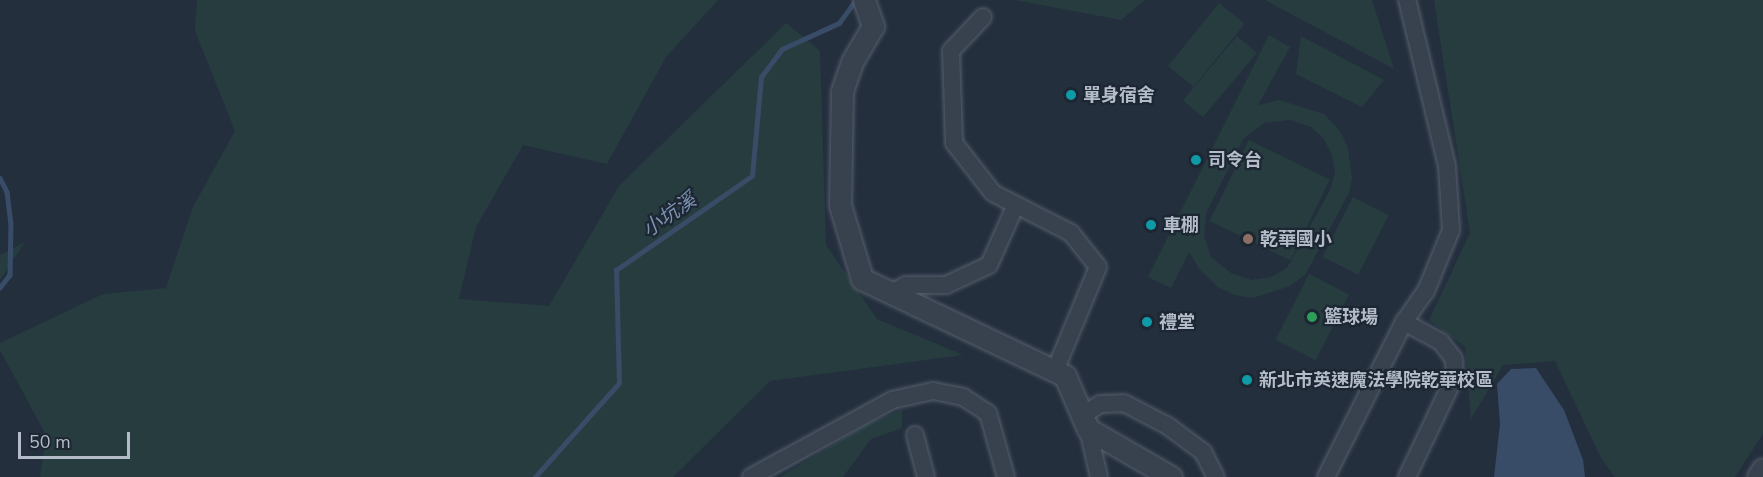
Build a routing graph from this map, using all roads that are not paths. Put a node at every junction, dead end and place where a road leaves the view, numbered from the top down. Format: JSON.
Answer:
{"nodes":[{"id":1,"x":1407,"y":0,"type":"edge"},
{"id":2,"x":865,"y":1,"type":"edge"},
{"id":3,"x":983,"y":17,"type":"dead end"},
{"id":4,"x":1015,"y":207,"type":"junction"},
{"id":5,"x":889,"y":294,"type":"junction"},
{"id":6,"x":1404,"y":322,"type":"junction"},
{"id":7,"x":1055,"y":371,"type":"junction"},
{"id":8,"x":1084,"y":423,"type":"junction"},
{"id":9,"x":915,"y":435,"type":"dead end"},
{"id":10,"x":1763,"y":468,"type":"edge"},
{"id":11,"x":752,"y":477,"type":"edge"},
{"id":12,"x":926,"y":477,"type":"edge"},
{"id":13,"x":1006,"y":477,"type":"edge"},
{"id":14,"x":1099,"y":477,"type":"edge"},
{"id":15,"x":1171,"y":477,"type":"edge"},
{"id":16,"x":1216,"y":477,"type":"edge"},
{"id":17,"x":1326,"y":477,"type":"edge"},
{"id":18,"x":1407,"y":477,"type":"edge"},
{"id":19,"x":1758,"y":477,"type":"edge"}],
"edges":[{"from":1,"to":6,"type":"street"},
{"from":2,"to":5,"type":"street"},
{"from":3,"to":4,"type":"street"},
{"from":4,"to":5,"type":"street"},
{"from":4,"to":7,"type":"street"},
{"from":5,"to":7,"type":"street"},
{"from":6,"to":17,"type":"street"},
{"from":6,"to":18,"type":"street"},
{"from":7,"to":8,"type":"street"},
{"from":8,"to":14,"type":"street"},
{"from":8,"to":15,"type":"street"},
{"from":8,"to":16,"type":"street"},
{"from":9,"to":12,"type":"street"},
{"from":10,"to":19,"type":"street"},
{"from":11,"to":13,"type":"street"}]}
